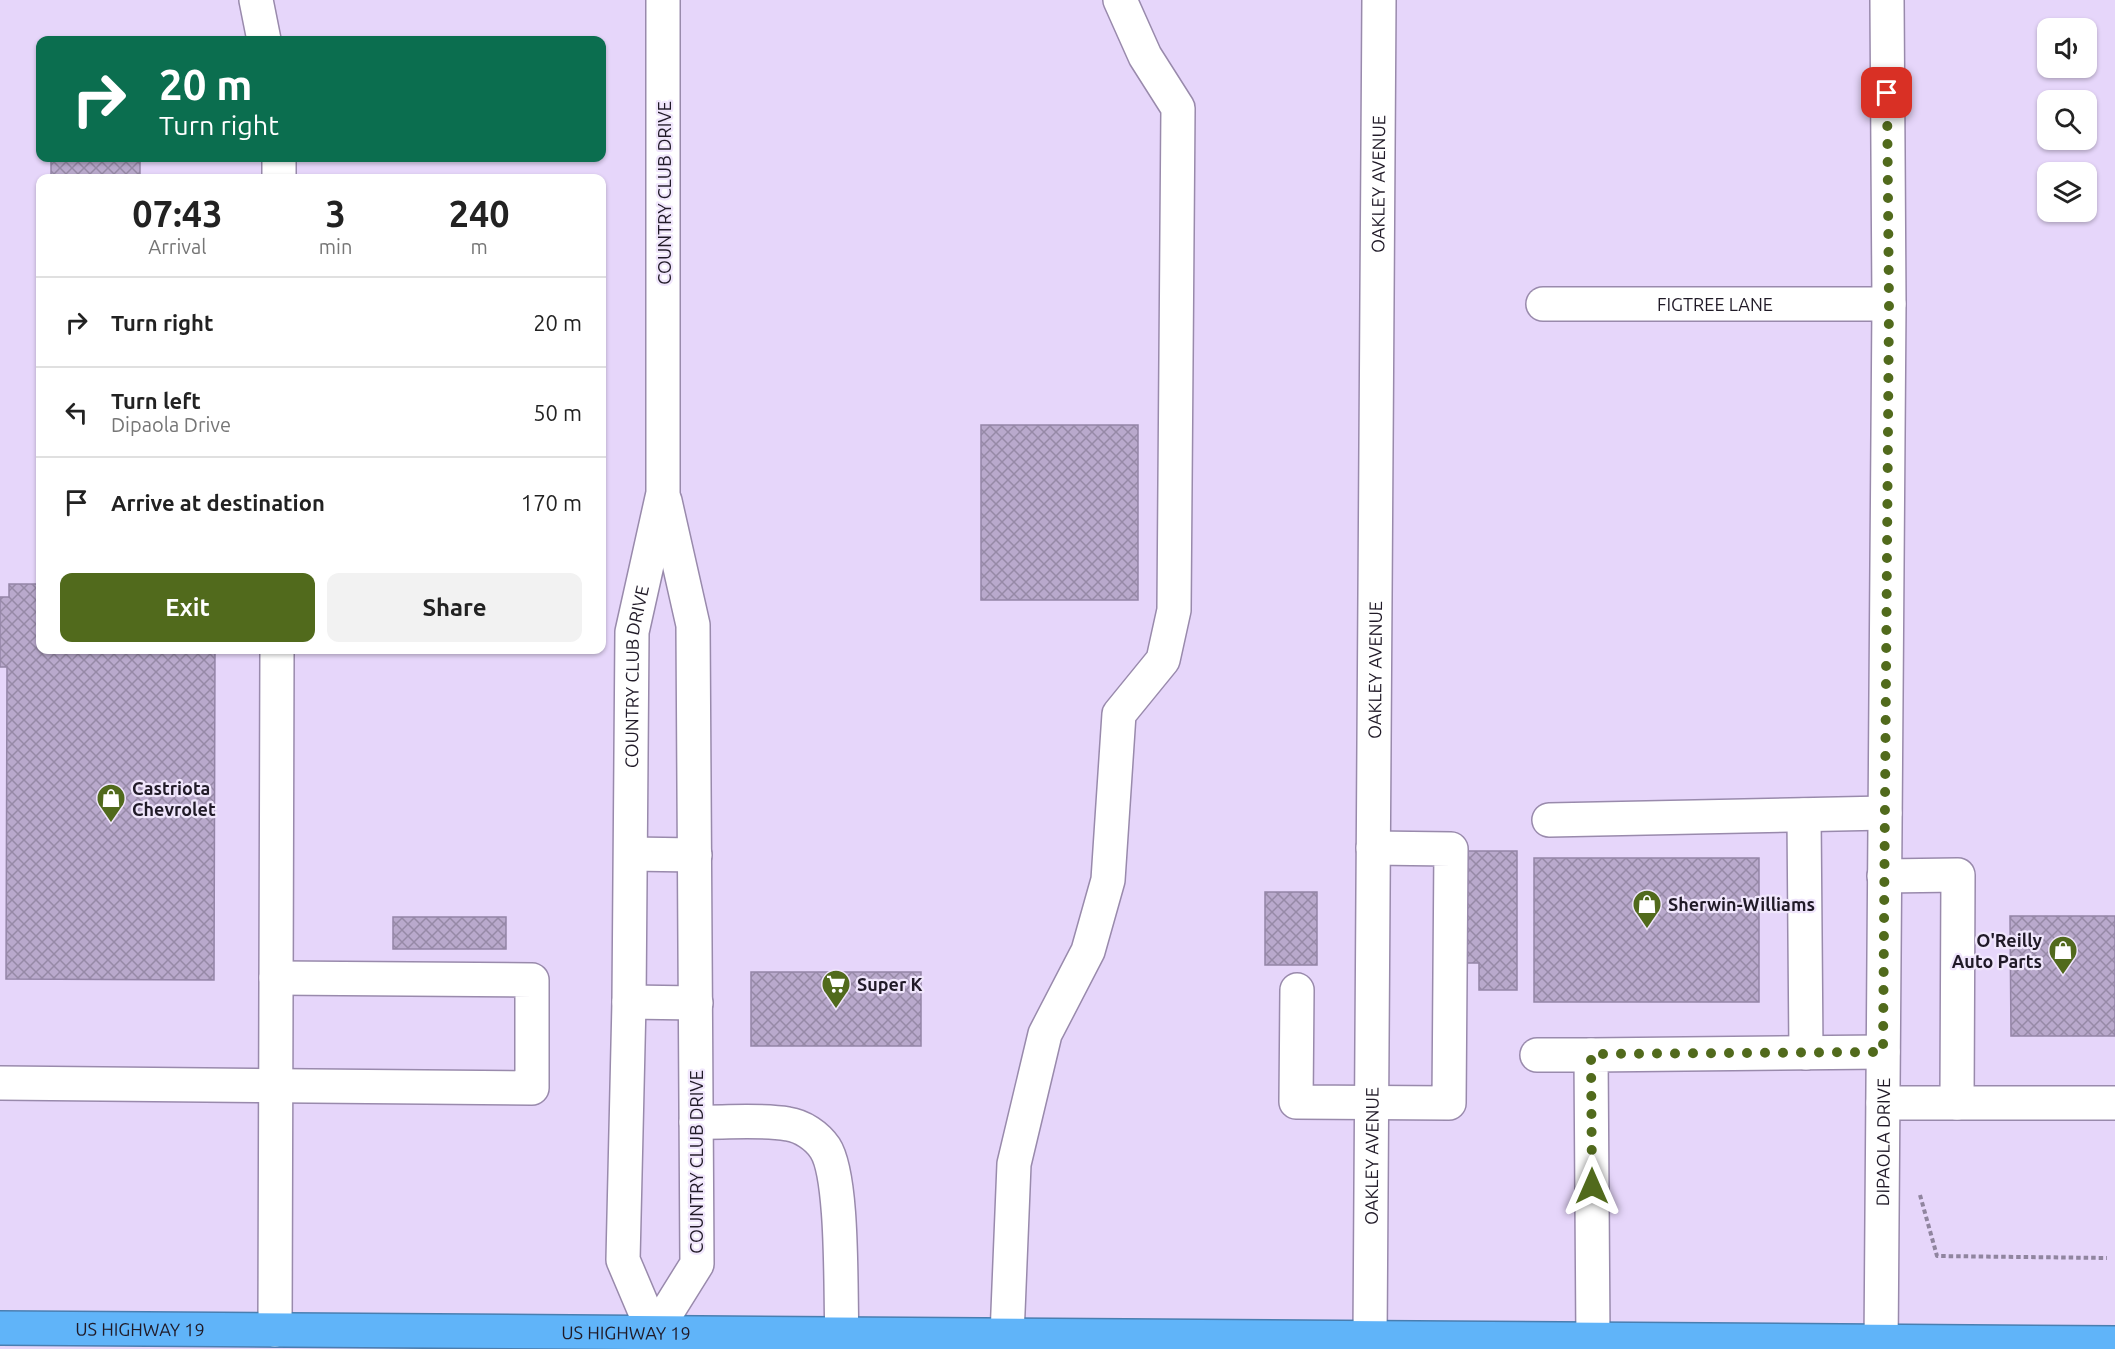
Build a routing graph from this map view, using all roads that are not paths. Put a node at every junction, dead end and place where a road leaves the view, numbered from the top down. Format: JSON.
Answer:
{"nodes":[{"id":1,"x":256,"y":0,"type":"edge"},
{"id":2,"x":663,"y":0,"type":"edge"},
{"id":3,"x":1120,"y":0,"type":"edge"},
{"id":4,"x":1379,"y":0,"type":"edge"},
{"id":5,"x":1887,"y":0,"type":"edge"},
{"id":6,"x":263,"y":36,"type":"edge"},
{"id":7,"x":1543,"y":304,"type":"dead end"},
{"id":8,"x":1889,"y":304,"type":"junction"},
{"id":9,"x":663,"y":493,"type":"junction"},
{"id":10,"x":277,"y":654,"type":"edge"},
{"id":11,"x":1885,"y":813,"type":"junction"},
{"id":12,"x":1804,"y":815,"type":"junction"},
{"id":13,"x":1549,"y":820,"type":"dead end"},
{"id":14,"x":1373,"y":848,"type":"junction"},
{"id":15,"x":631,"y":854,"type":"junction"},
{"id":16,"x":695,"y":855,"type":"junction"},
{"id":17,"x":1884,"y":876,"type":"junction"},
{"id":18,"x":276,"y":978,"type":"junction"},
{"id":19,"x":1297,"y":990,"type":"dead end"},
{"id":20,"x":629,"y":1002,"type":"junction"},
{"id":21,"x":696,"y":1003,"type":"junction"},
{"id":22,"x":1883,"y":1052,"type":"junction"},
{"id":23,"x":1806,"y":1053,"type":"junction"},
{"id":24,"x":1591,"y":1054,"type":"junction"},
{"id":25,"x":1537,"y":1055,"type":"dead end"},
{"id":26,"x":0,"y":1083,"type":"edge"},
{"id":27,"x":276,"y":1085,"type":"junction"},
{"id":28,"x":1371,"y":1102,"type":"junction"},
{"id":29,"x":1883,"y":1102,"type":"junction"},
{"id":30,"x":1957,"y":1102,"type":"junction"},
{"id":31,"x":2115,"y":1102,"type":"edge"},
{"id":32,"x":696,"y":1122,"type":"junction"},
{"id":33,"x":0,"y":1328,"type":"edge"},
{"id":34,"x":275,"y":1330,"type":"junction"},
{"id":35,"x":842,"y":1335,"type":"junction"},
{"id":36,"x":1007,"y":1336,"type":"junction"},
{"id":37,"x":1370,"y":1339,"type":"junction"},
{"id":38,"x":1593,"y":1340,"type":"junction"},
{"id":39,"x":650,"y":1341,"type":"edge"},
{"id":40,"x":2115,"y":1343,"type":"edge"},
{"id":41,"x":1881,"y":1345,"type":"edge"},
{"id":42,"x":181,"y":1349,"type":"edge"}],
"edges":[{"from":1,"to":6,"type":"street"},
{"from":2,"to":9,"type":"street","name":"COUNTRY CLUB DRIVE"},
{"from":3,"to":36,"type":"street"},
{"from":4,"to":14,"type":"street","name":"OAKLEY AVENUE"},
{"from":5,"to":8,"type":"street","name":"DIPAOLA DRIVE"},
{"from":7,"to":8,"type":"street","name":"FIGTREE LANE"},
{"from":8,"to":11,"type":"street","name":"DIPAOLA DRIVE"},
{"from":9,"to":15,"type":"street","name":"COUNTRY CLUB DRIVE"},
{"from":9,"to":16,"type":"street","name":"COUNTRY CLUB DRIVE"},
{"from":10,"to":18,"type":"street"},
{"from":11,"to":12,"type":"street"},
{"from":11,"to":17,"type":"street","name":"DIPAOLA DRIVE"},
{"from":12,"to":13,"type":"street"},
{"from":12,"to":23,"type":"street"},
{"from":14,"to":28,"type":"street","name":"OAKLEY AVENUE"},
{"from":14,"to":28,"type":"street"},
{"from":15,"to":16,"type":"street"},
{"from":15,"to":20,"type":"street","name":"COUNTRY CLUB DRIVE"},
{"from":16,"to":21,"type":"street","name":"COUNTRY CLUB DRIVE"},
{"from":17,"to":22,"type":"street","name":"DIPAOLA DRIVE"},
{"from":17,"to":30,"type":"street"},
{"from":18,"to":27,"type":"street"},
{"from":18,"to":27,"type":"street"},
{"from":19,"to":28,"type":"street"},
{"from":20,"to":21,"type":"street"},
{"from":20,"to":39,"type":"street","name":"COUNTRY CLUB DRIVE"},
{"from":21,"to":32,"type":"street","name":"COUNTRY CLUB DRIVE"},
{"from":22,"to":23,"type":"street"},
{"from":22,"to":29,"type":"street","name":"DIPAOLA DRIVE"},
{"from":23,"to":24,"type":"street"},
{"from":24,"to":25,"type":"street"},
{"from":24,"to":38,"type":"street"},
{"from":26,"to":27,"type":"street"},
{"from":27,"to":34,"type":"street"},
{"from":28,"to":37,"type":"street","name":"OAKLEY AVENUE"},
{"from":29,"to":30,"type":"street"},
{"from":29,"to":41,"type":"street","name":"DIPAOLA DRIVE"},
{"from":30,"to":31,"type":"street"},
{"from":32,"to":35,"type":"street"},
{"from":32,"to":39,"type":"street","name":"COUNTRY CLUB DRIVE"},
{"from":33,"to":34,"type":"highway","name":"US HIGHWAY 19"},
{"from":34,"to":39,"type":"highway","name":"US HIGHWAY 19"},
{"from":34,"to":42,"type":"highway"},
{"from":35,"to":36,"type":"highway","name":"US HIGHWAY 19"},
{"from":35,"to":39,"type":"highway","name":"US HIGHWAY 19"},
{"from":36,"to":37,"type":"highway","name":"US HIGHWAY 19"},
{"from":37,"to":38,"type":"highway","name":"US HIGHWAY 19"},
{"from":38,"to":41,"type":"highway","name":"US HIGHWAY 19"},
{"from":40,"to":41,"type":"highway","name":"US HIGHWAY 19"}]}
